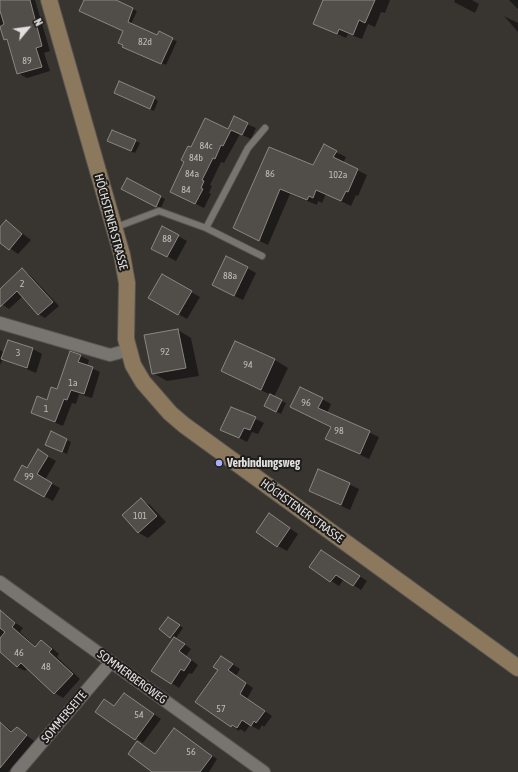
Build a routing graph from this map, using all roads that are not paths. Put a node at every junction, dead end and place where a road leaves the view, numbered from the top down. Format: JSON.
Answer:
{"nodes":[{"id":1,"x":49,"y":0,"type":"edge"},
{"id":2,"x":265,"y":128,"type":"dead end"},
{"id":3,"x":114,"y":228,"type":"junction"},
{"id":4,"x":206,"y":228,"type":"junction"},
{"id":5,"x":262,"y":256,"type":"dead end"},
{"id":6,"x":0,"y":323,"type":"edge"},
{"id":7,"x":128,"y":350,"type":"junction"},
{"id":8,"x":0,"y":582,"type":"edge"},
{"id":9,"x":110,"y":662,"type":"junction"},
{"id":10,"x":518,"y":668,"type":"edge"},
{"id":11,"x":17,"y":772,"type":"edge"},
{"id":12,"x":264,"y":772,"type":"edge"}],
"edges":[{"from":1,"to":3,"type":"main road","name":"HÖCHSTENER STRASSE"},
{"from":2,"to":4,"type":"lane"},
{"from":3,"to":4,"type":"lane"},
{"from":3,"to":7,"type":"main road","name":"HÖCHSTENER STRASSE"},
{"from":4,"to":5,"type":"lane"},
{"from":6,"to":7,"type":"street"},
{"from":7,"to":10,"type":"main road","name":"HÖCHSTENER STRASSE"},
{"from":8,"to":9,"type":"street","name":"SOMMERBERGWEG"},
{"from":9,"to":11,"type":"street","name":"SOMMERSEITE"},
{"from":9,"to":12,"type":"street","name":"SOMMERBERGWEG"}]}
